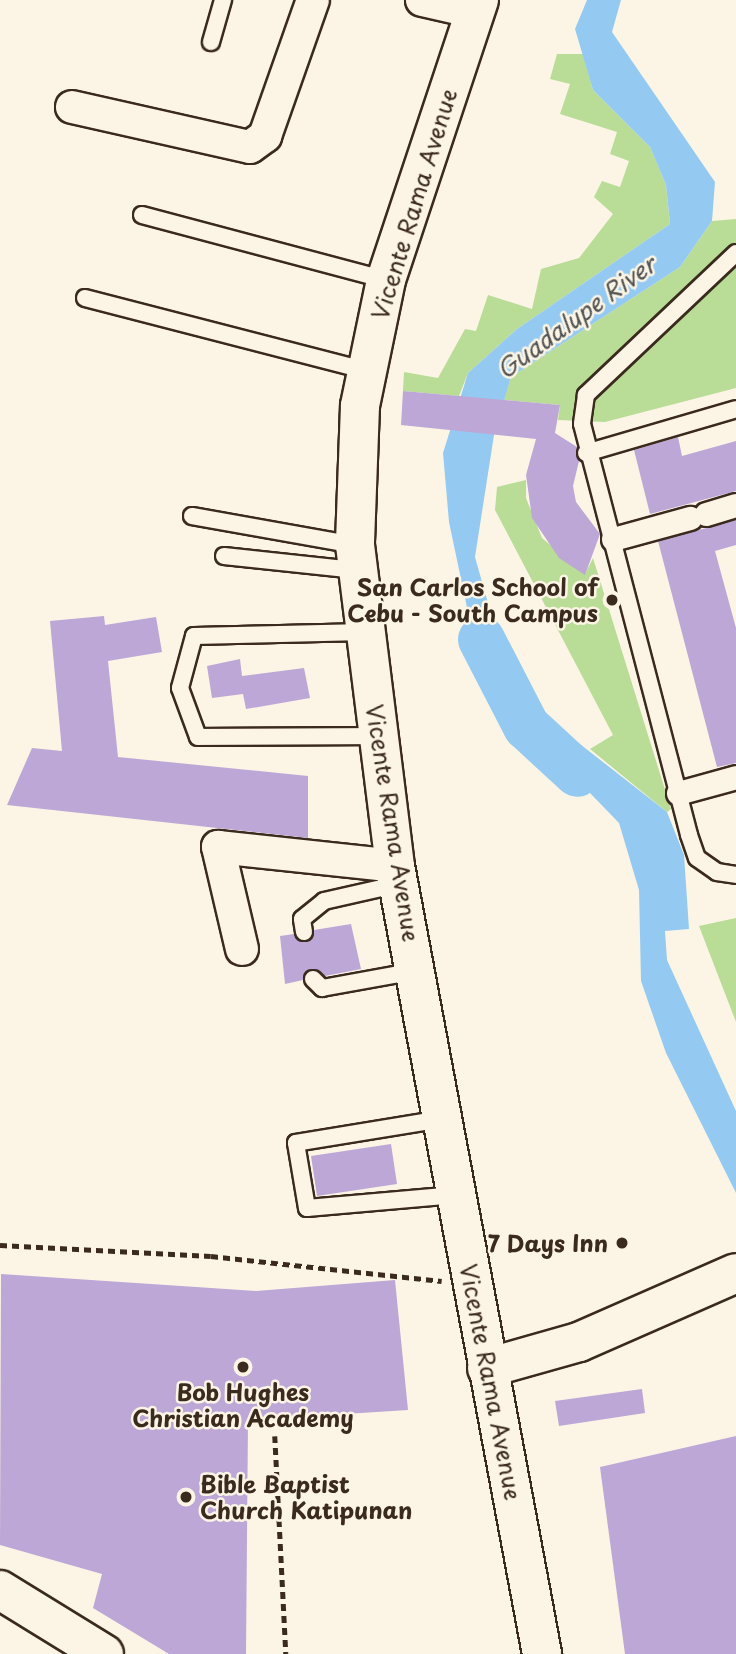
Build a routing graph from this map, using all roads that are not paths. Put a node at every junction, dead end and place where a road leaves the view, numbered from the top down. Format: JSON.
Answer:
{"nodes":[{"id":1,"x":223,"y":0,"type":"edge"},
{"id":2,"x":313,"y":0,"type":"edge"},
{"id":3,"x":422,"y":0,"type":"edge"},
{"id":4,"x":477,"y":6,"type":"edge"},
{"id":5,"x":211,"y":42,"type":"dead end"},
{"id":6,"x":72,"y":107,"type":"dead end"},
{"id":7,"x":142,"y":215,"type":"dead end"},
{"id":8,"x":736,"y":253,"type":"edge"},
{"id":9,"x":386,"y":280,"type":"junction"},
{"id":10,"x":85,"y":298,"type":"dead end"},
{"id":11,"x":368,"y":371,"type":"junction"},
{"id":12,"x":736,"y":409,"type":"edge"},
{"id":13,"x":586,"y":453,"type":"junction"},
{"id":14,"x":736,"y":505,"type":"edge"},
{"id":15,"x":192,"y":516,"type":"dead end"},
{"id":16,"x":613,"y":538,"type":"junction"},
{"id":17,"x":225,"y":556,"type":"dead end"},
{"id":18,"x":356,"y":558,"type":"junction"},
{"id":19,"x":365,"y":632,"type":"junction"},
{"id":20,"x":380,"y":736,"type":"junction"},
{"id":21,"x":736,"y":777,"type":"edge"},
{"id":22,"x":678,"y":793,"type":"junction"},
{"id":23,"x":397,"y":875,"type":"junction"},
{"id":24,"x":736,"y":875,"type":"edge"},
{"id":25,"x":304,"y":932,"type":"dead end"},
{"id":26,"x":242,"y":949,"type":"dead end"},
{"id":27,"x":416,"y":971,"type":"junction"},
{"id":28,"x":313,"y":979,"type":"dead end"},
{"id":29,"x":442,"y":1119,"type":"junction"},
{"id":30,"x":455,"y":1195,"type":"junction"},
{"id":31,"x":736,"y":1273,"type":"edge"},
{"id":32,"x":488,"y":1368,"type":"junction"},
{"id":33,"x":0,"y":1590,"type":"edge"},
{"id":34,"x":104,"y":1654,"type":"edge"},
{"id":35,"x":542,"y":1654,"type":"edge"}],
"edges":[{"from":1,"to":5,"type":"lane"},
{"from":2,"to":6,"type":"street"},
{"from":3,"to":4,"type":"street"},
{"from":4,"to":9,"type":"main road","name":"Vicente Rama Avenue"},
{"from":7,"to":9,"type":"lane"},
{"from":8,"to":13,"type":"lane"},
{"from":9,"to":11,"type":"main road","name":"Vicente Rama Avenue"},
{"from":10,"to":11,"type":"lane"},
{"from":11,"to":18,"type":"main road","name":"Vicente Rama Avenue"},
{"from":12,"to":13,"type":"lane"},
{"from":13,"to":16,"type":"lane"},
{"from":14,"to":16,"type":"street"},
{"from":15,"to":18,"type":"lane"},
{"from":16,"to":22,"type":"lane"},
{"from":17,"to":18,"type":"lane"},
{"from":18,"to":19,"type":"main road","name":"Vicente Rama Avenue"},
{"from":19,"to":20,"type":"main road","name":"Vicente Rama Avenue"},
{"from":19,"to":20,"type":"lane"},
{"from":20,"to":23,"type":"main road","name":"Vicente Rama Avenue"},
{"from":21,"to":22,"type":"street"},
{"from":22,"to":24,"type":"lane"},
{"from":23,"to":25,"type":"lane"},
{"from":23,"to":26,"type":"street"},
{"from":23,"to":27,"type":"main road","name":"Vicente Rama Avenue"},
{"from":27,"to":28,"type":"lane"},
{"from":27,"to":29,"type":"main road","name":"Vicente Rama Avenue"},
{"from":29,"to":30,"type":"main road","name":"Vicente Rama Avenue"},
{"from":29,"to":30,"type":"lane"},
{"from":30,"to":32,"type":"main road","name":"Vicente Rama Avenue"},
{"from":31,"to":32,"type":"main road"},
{"from":32,"to":35,"type":"main road","name":"Vicente Rama Avenue"},
{"from":33,"to":34,"type":"main road"}]}
